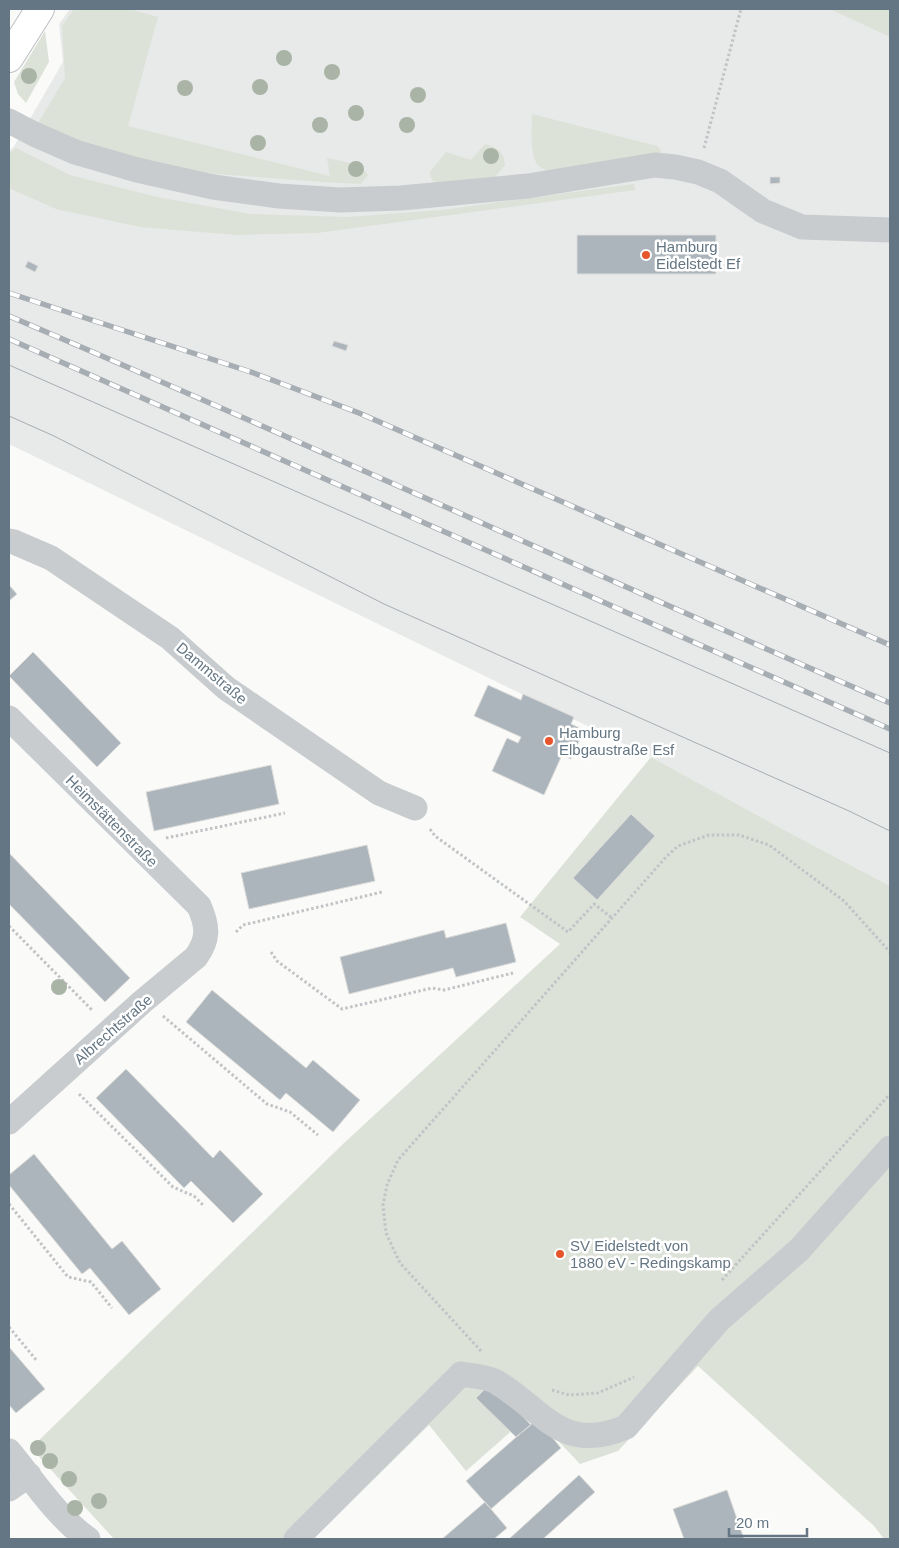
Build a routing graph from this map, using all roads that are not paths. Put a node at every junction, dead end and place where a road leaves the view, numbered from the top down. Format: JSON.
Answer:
{"nodes":[{"id":1,"x":40,"y":9,"type":"edge"},
{"id":2,"x":9,"y":58,"type":"edge"},
{"id":3,"x":9,"y":120,"type":"edge"},
{"id":4,"x":890,"y":230,"type":"edge"},
{"id":5,"x":9,"y":541,"type":"edge"},
{"id":6,"x":9,"y":718,"type":"edge"},
{"id":7,"x":414,"y":808,"type":"road end"},
{"id":8,"x":206,"y":929,"type":"joint"},
{"id":9,"x":9,"y":1122,"type":"edge"},
{"id":10,"x":890,"y":1148,"type":"edge"},
{"id":11,"x":9,"y":1451,"type":"edge"},
{"id":12,"x":29,"y":1475,"type":"junction"},
{"id":13,"x":9,"y":1489,"type":"edge"},
{"id":14,"x":88,"y":1539,"type":"edge"},
{"id":15,"x":296,"y":1539,"type":"edge"}],
"edges":[{"from":1,"to":2,"type":"main road"},
{"from":3,"to":4,"type":"street"},
{"from":5,"to":7,"type":"street","name":"Dammstraße"},
{"from":6,"to":8,"type":"street","name":"Heimstättenstraße"},
{"from":8,"to":9,"type":"street","name":"Albrechtstraße"},
{"from":10,"to":15,"type":"street"},
{"from":11,"to":12,"type":"street"},
{"from":12,"to":13,"type":"street"},
{"from":12,"to":14,"type":"street"}]}
